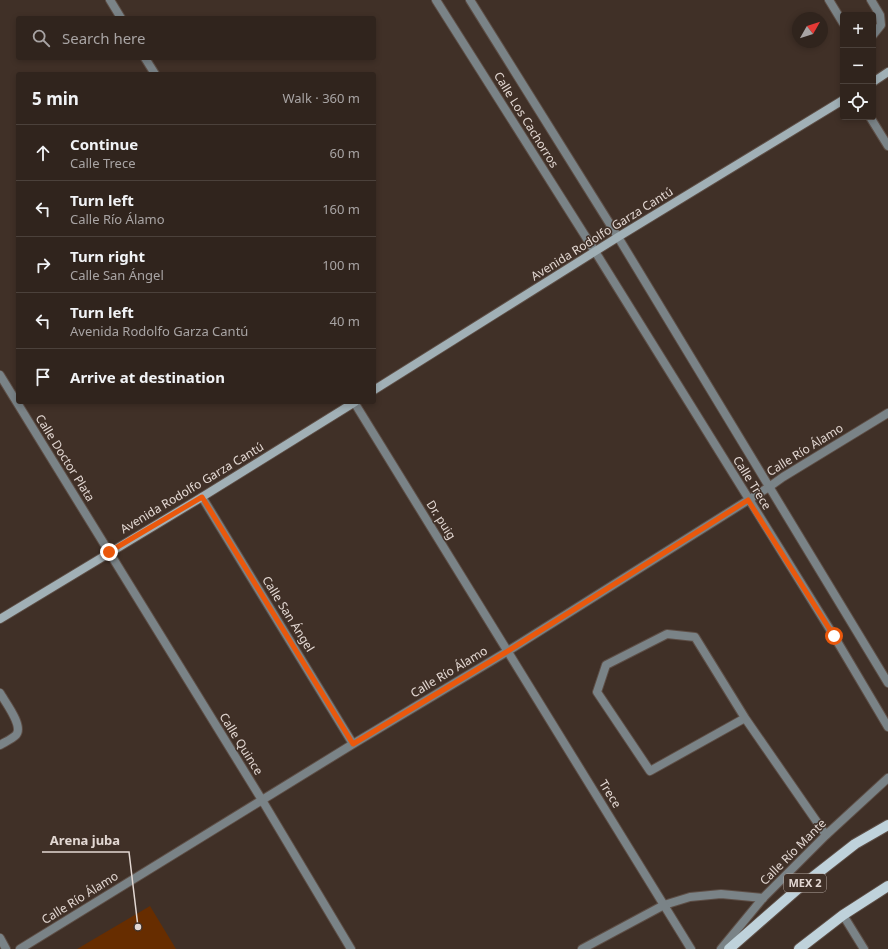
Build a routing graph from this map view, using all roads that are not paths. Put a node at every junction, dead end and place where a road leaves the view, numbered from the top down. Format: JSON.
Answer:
{"nodes":[{"id":1,"x":110,"y":0,"type":"edge"},
{"id":2,"x":436,"y":0,"type":"edge"},
{"id":3,"x":470,"y":0,"type":"edge"},
{"id":4,"x":829,"y":0,"type":"edge"},
{"id":5,"x":871,"y":0,"type":"edge"},
{"id":6,"x":120,"y":16,"type":"edge"},
{"id":7,"x":840,"y":18,"type":"edge"},
{"id":8,"x":876,"y":31,"type":"edge"},
{"id":9,"x":146,"y":60,"type":"edge"},
{"id":10,"x":154,"y":72,"type":"edge"},
{"id":11,"x":888,"y":72,"type":"edge"},
{"id":12,"x":876,"y":80,"type":"edge"},
{"id":13,"x":840,"y":102,"type":"edge"},
{"id":14,"x":872,"y":120,"type":"edge"},
{"id":15,"x":888,"y":146,"type":"edge"},
{"id":16,"x":618,"y":238,"type":"junction"},
{"id":17,"x":596,"y":253,"type":"junction"},
{"id":18,"x":0,"y":375,"type":"edge"},
{"id":19,"x":376,"y":389,"type":"edge"},
{"id":20,"x":16,"y":401,"type":"edge"},
{"id":21,"x":18,"y":404,"type":"edge"},
{"id":22,"x":351,"y":404,"type":"edge"},
{"id":23,"x":355,"y":404,"type":"edge"},
{"id":24,"x":888,"y":413,"type":"edge"},
{"id":25,"x":769,"y":487,"type":"junction"},
{"id":26,"x":202,"y":497,"type":"junction"},
{"id":27,"x":748,"y":500,"type":"junction"},
{"id":28,"x":109,"y":552,"type":"junction"},
{"id":29,"x":0,"y":619,"type":"edge"},
{"id":30,"x":508,"y":651,"type":"junction"},
{"id":31,"x":888,"y":683,"type":"edge"},
{"id":32,"x":0,"y":693,"type":"edge"},
{"id":33,"x":745,"y":718,"type":"junction"},
{"id":34,"x":888,"y":727,"type":"edge"},
{"id":35,"x":353,"y":744,"type":"junction"},
{"id":36,"x":0,"y":745,"type":"edge"},
{"id":37,"x":888,"y":778,"type":"edge"},
{"id":38,"x":262,"y":800,"type":"junction"},
{"id":39,"x":888,"y":826,"type":"edge"},
{"id":40,"x":826,"y":835,"type":"junction"},
{"id":41,"x":888,"y":886,"type":"edge"},
{"id":42,"x":763,"y":898,"type":"junction"},
{"id":43,"x":664,"y":905,"type":"junction"},
{"id":44,"x":843,"y":914,"type":"junction"},
{"id":45,"x":0,"y":938,"type":"edge"},
{"id":46,"x":6,"y":949,"type":"edge"},
{"id":47,"x":20,"y":949,"type":"edge"},
{"id":48,"x":351,"y":949,"type":"edge"},
{"id":49,"x":582,"y":949,"type":"edge"},
{"id":50,"x":691,"y":949,"type":"edge"},
{"id":51,"x":721,"y":949,"type":"edge"},
{"id":52,"x":729,"y":949,"type":"edge"},
{"id":53,"x":799,"y":949,"type":"edge"},
{"id":54,"x":864,"y":949,"type":"edge"}],
"edges":[{"from":1,"to":6,"type":"street"},
{"from":2,"to":17,"type":"street","name":"Calle Los Cachorros"},
{"from":3,"to":16,"type":"street","name":"Calle Los Cachorros"},
{"from":4,"to":7,"type":"street"},
{"from":5,"to":8,"type":"street"},
{"from":9,"to":10,"type":"street"},
{"from":11,"to":12,"type":"main road"},
{"from":13,"to":16,"type":"main road","name":"Avenida Rodolfo Garza Cantú"},
{"from":14,"to":15,"type":"street"},
{"from":16,"to":17,"type":"main road","name":"Avenida Rodolfo Garza Cantú"},
{"from":16,"to":25,"type":"street","name":"Calle Trece"},
{"from":17,"to":19,"type":"main road","name":"Avenida Rodolfo Garza Cantú"},
{"from":17,"to":27,"type":"street","name":"Calle Trece"},
{"from":18,"to":20,"type":"street","name":"Calle Doctor Plata"},
{"from":21,"to":28,"type":"street","name":"Calle Doctor Plata"},
{"from":22,"to":26,"type":"main road","name":"Avenida Rodolfo Garza Cantú"},
{"from":23,"to":30,"type":"street","name":"Dr. puig"},
{"from":24,"to":25,"type":"street","name":"Calle Río Álamo"},
{"from":25,"to":27,"type":"street","name":"Calle Río Álamo"},
{"from":25,"to":31,"type":"street","name":"Calle Trece"},
{"from":26,"to":28,"type":"main road","name":"Avenida Rodolfo Garza Cantú"},
{"from":26,"to":35,"type":"street","name":"Calle San Ángel"},
{"from":27,"to":30,"type":"street","name":"Calle Río Álamo"},
{"from":27,"to":34,"type":"street","name":"Calle Trece"},
{"from":28,"to":29,"type":"main road","name":"Avenida Rodolfo Garza Cantú"},
{"from":28,"to":38,"type":"street","name":"Calle Quince"},
{"from":30,"to":35,"type":"street","name":"Calle Río Álamo"},
{"from":30,"to":43,"type":"street","name":"Trece"},
{"from":32,"to":36,"type":"street"},
{"from":33,"to":33,"type":"street"},
{"from":33,"to":40,"type":"street"},
{"from":35,"to":38,"type":"street","name":"Calle Río Álamo"},
{"from":37,"to":40,"type":"street","name":"Calle Río Mante"},
{"from":38,"to":47,"type":"street","name":"Calle Río Álamo"},
{"from":38,"to":48,"type":"street","name":"Calle Quince"},
{"from":39,"to":52,"type":"main road","number":"MEX 2"},
{"from":40,"to":42,"type":"street","name":"Calle Río Mante"},
{"from":41,"to":44,"type":"main road"},
{"from":42,"to":43,"type":"street"},
{"from":42,"to":51,"type":"street","name":"Calle Río Mante"},
{"from":43,"to":49,"type":"street"},
{"from":43,"to":50,"type":"street","name":"Trece"},
{"from":44,"to":53,"type":"main road"},
{"from":44,"to":54,"type":"street"},
{"from":45,"to":46,"type":"street"}]}
